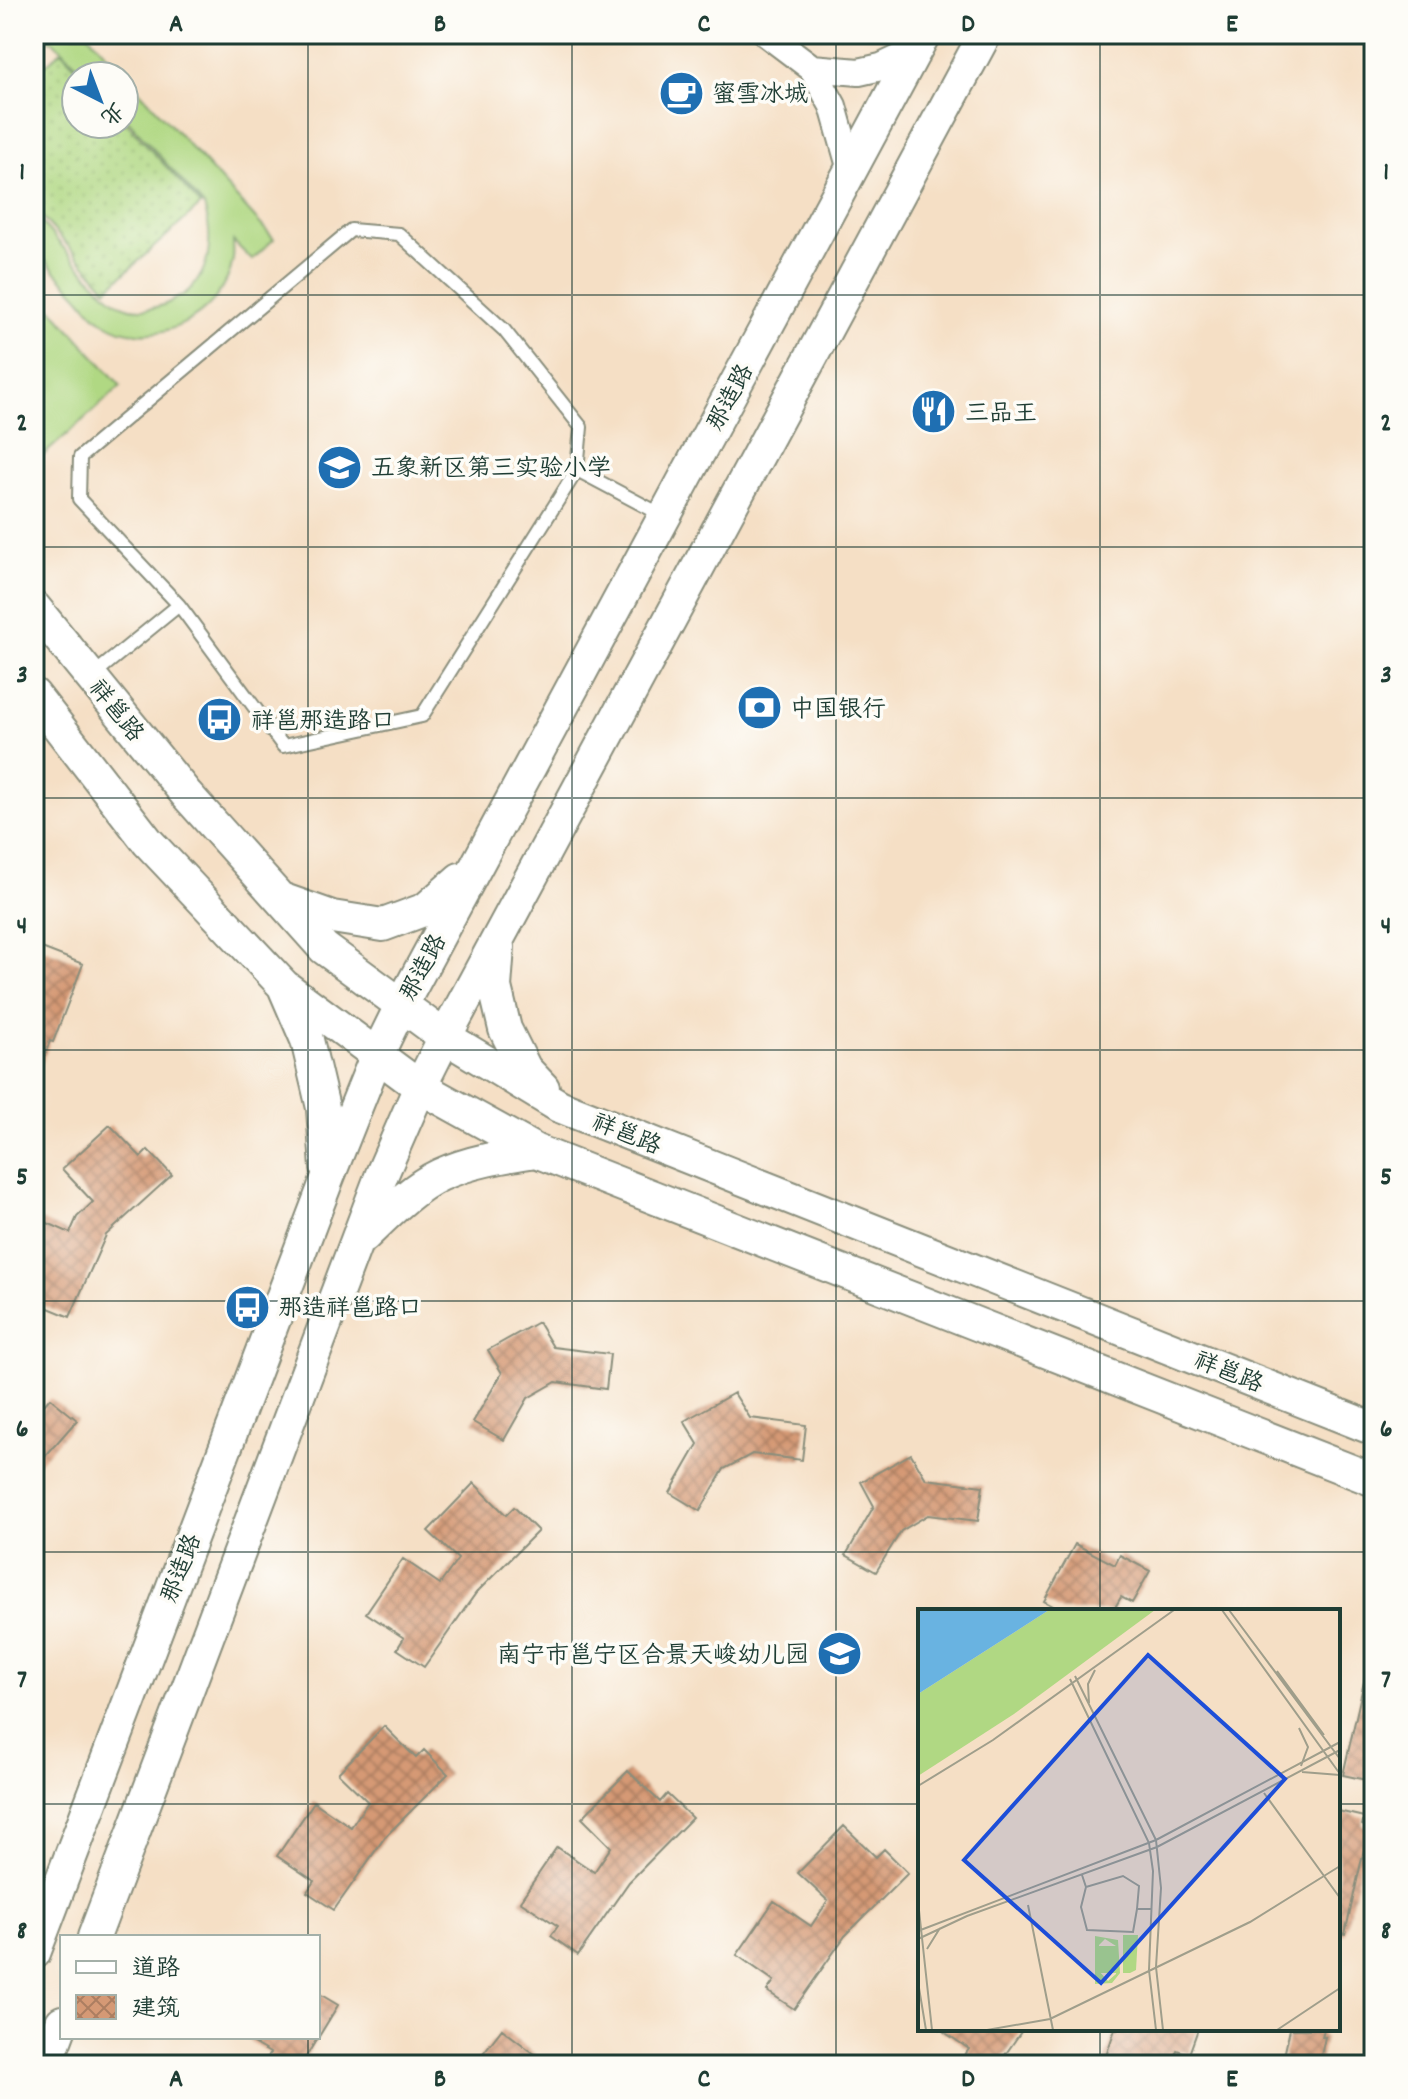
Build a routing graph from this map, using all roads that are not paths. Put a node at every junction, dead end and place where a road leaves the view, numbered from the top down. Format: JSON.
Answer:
{"nodes":[{"id":1,"x":767,"y":34,"type":"edge"},
{"id":2,"x":985,"y":34,"type":"edge"},
{"id":3,"x":920,"y":43,"type":"edge"},
{"id":4,"x":812,"y":68,"type":"junction"},
{"id":5,"x":851,"y":170,"type":"junction"},
{"id":6,"x":577,"y":470,"type":"junction"},
{"id":7,"x":664,"y":517,"type":"junction"},
{"id":8,"x":179,"y":605,"type":"junction"},
{"id":9,"x":34,"y":607,"type":"edge"},
{"id":10,"x":91,"y":677,"type":"junction"},
{"id":11,"x":34,"y":695,"type":"edge"},
{"id":12,"x":478,"y":863,"type":"junction"},
{"id":13,"x":277,"y":898,"type":"junction"},
{"id":14,"x":499,"y":937,"type":"junction"},
{"id":15,"x":284,"y":986,"type":"junction"},
{"id":16,"x":401,"y":1006,"type":"junction"},
{"id":17,"x":445,"y":1037,"type":"junction"},
{"id":18,"x":376,"y":1057,"type":"junction"},
{"id":19,"x":420,"y":1087,"type":"junction"},
{"id":20,"x":559,"y":1106,"type":"junction"},
{"id":21,"x":536,"y":1151,"type":"junction"},
{"id":22,"x":328,"y":1177,"type":"junction"},
{"id":23,"x":355,"y":1245,"type":"junction"},
{"id":24,"x":1374,"y":1429,"type":"edge"},
{"id":25,"x":1374,"y":1480,"type":"edge"},
{"id":26,"x":42,"y":1906,"type":"edge"},
{"id":27,"x":95,"y":1935,"type":"edge"},
{"id":28,"x":34,"y":1953,"type":"edge"},
{"id":29,"x":60,"y":2027,"type":"edge"},
{"id":30,"x":46,"y":2065,"type":"edge"}],
"edges":[{"from":1,"to":4,"type":"street"},
{"from":2,"to":14,"type":"street","name":"那造路"},
{"from":3,"to":4,"type":"street"},
{"from":3,"to":5,"type":"street","name":"那造路"},
{"from":4,"to":5,"type":"street"},
{"from":5,"to":7,"type":"street","name":"那造路"},
{"from":6,"to":7,"type":"lane"},
{"from":6,"to":8,"type":"lane"},
{"from":6,"to":8,"type":"lane"},
{"from":7,"to":12,"type":"street","name":"那造路"},
{"from":8,"to":10,"type":"lane"},
{"from":9,"to":10,"type":"street","name":"祥邕路"},
{"from":10,"to":13,"type":"street","name":"祥邕路"},
{"from":11,"to":15,"type":"street","name":"祥邕路"},
{"from":12,"to":13,"type":"street"},
{"from":12,"to":16,"type":"street","name":"那造路"},
{"from":13,"to":16,"type":"street","name":"祥邕路"},
{"from":14,"to":17,"type":"street","name":"那造路"},
{"from":14,"to":20,"type":"street"},
{"from":15,"to":18,"type":"street","name":"祥邕路"},
{"from":15,"to":22,"type":"street"},
{"from":16,"to":17,"type":"street","name":"祥邕路"},
{"from":16,"to":18,"type":"street","name":"那造路"},
{"from":17,"to":19,"type":"street","name":"那造路"},
{"from":17,"to":20,"type":"street","name":"祥邕路"},
{"from":18,"to":19,"type":"street","name":"祥邕路"},
{"from":18,"to":22,"type":"street","name":"那造路"},
{"from":19,"to":21,"type":"street","name":"祥邕路"},
{"from":19,"to":23,"type":"street","name":"那造路"},
{"from":20,"to":24,"type":"street","name":"祥邕路"},
{"from":21,"to":23,"type":"street"},
{"from":21,"to":25,"type":"street","name":"祥邕路"},
{"from":22,"to":26,"type":"street","name":"那造路"},
{"from":23,"to":27,"type":"street","name":"那造路"},
{"from":26,"to":28,"type":"street","name":"那造路"},
{"from":29,"to":30,"type":"street"}]}
